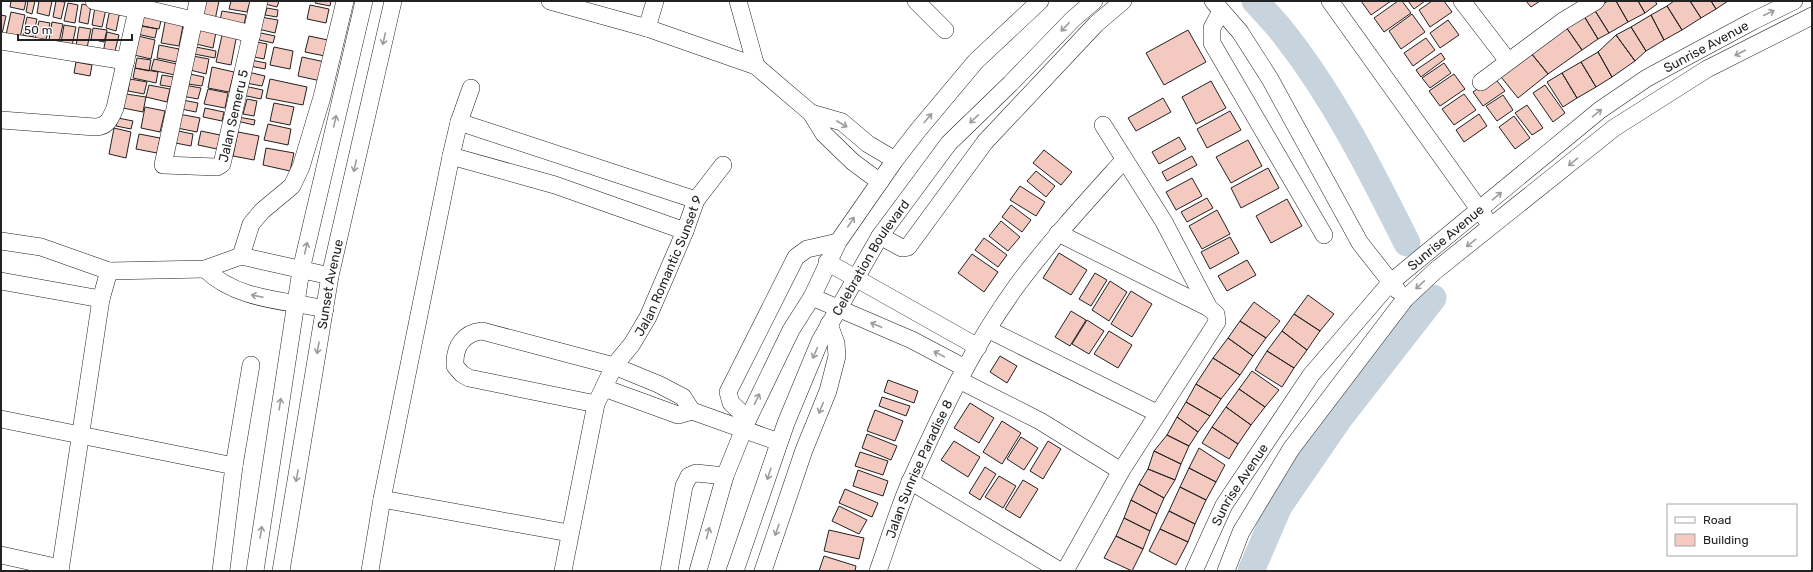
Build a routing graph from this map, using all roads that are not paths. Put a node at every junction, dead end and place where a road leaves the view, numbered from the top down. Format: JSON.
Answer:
{"nodes":[{"id":1,"x":94,"y":1,"type":"edge"},
{"id":2,"x":198,"y":1,"type":"edge"},
{"id":3,"x":259,"y":1,"type":"edge"},
{"id":4,"x":345,"y":1,"type":"edge"},
{"id":5,"x":364,"y":1,"type":"edge"},
{"id":6,"x":393,"y":1,"type":"edge"},
{"id":7,"x":550,"y":1,"type":"edge"},
{"id":8,"x":655,"y":1,"type":"edge"},
{"id":9,"x":738,"y":1,"type":"edge"},
{"id":10,"x":916,"y":1,"type":"edge"},
{"id":11,"x":1040,"y":1,"type":"edge"},
{"id":12,"x":1094,"y":1,"type":"edge"},
{"id":13,"x":1122,"y":1,"type":"edge"},
{"id":14,"x":1330,"y":1,"type":"edge"},
{"id":15,"x":1462,"y":1,"type":"edge"},
{"id":16,"x":1596,"y":1,"type":"edge"},
{"id":17,"x":1794,"y":1,"type":"edge"},
{"id":18,"x":138,"y":6,"type":"edge"},
{"id":19,"x":1217,"y":6,"type":"edge"},
{"id":20,"x":1812,"y":16,"type":"edge"},
{"id":21,"x":195,"y":20,"type":"junction"},
{"id":22,"x":647,"y":28,"type":"junction"},
{"id":23,"x":945,"y":30,"type":"dead end"},
{"id":24,"x":252,"y":34,"type":"junction"},
{"id":25,"x":1,"y":41,"type":"edge"},
{"id":26,"x":1508,"y":60,"type":"junction"},
{"id":27,"x":126,"y":61,"type":"junction"},
{"id":28,"x":756,"y":66,"type":"junction"},
{"id":29,"x":1481,"y":82,"type":"dead end"},
{"id":30,"x":471,"y":88,"type":"dead end"},
{"id":31,"x":811,"y":113,"type":"junction"},
{"id":32,"x":1,"y":120,"type":"edge"},
{"id":33,"x":459,"y":122,"type":"junction"},
{"id":34,"x":1103,"y":125,"type":"dead end"},
{"id":35,"x":451,"y":156,"type":"junction"},
{"id":36,"x":895,"y":160,"type":"junction"},
{"id":37,"x":1124,"y":160,"type":"junction"},
{"id":38,"x":723,"y":165,"type":"dead end"},
{"id":39,"x":880,"y":182,"type":"junction"},
{"id":40,"x":696,"y":200,"type":"junction"},
{"id":41,"x":1480,"y":210,"type":"junction"},
{"id":42,"x":1492,"y":227,"type":"junction"},
{"id":43,"x":685,"y":231,"type":"junction"},
{"id":44,"x":1058,"y":233,"type":"junction"},
{"id":45,"x":1324,"y":235,"type":"dead end"},
{"id":46,"x":880,"y":236,"type":"junction"},
{"id":47,"x":1,"y":241,"type":"edge"},
{"id":48,"x":838,"y":242,"type":"junction"},
{"id":49,"x":240,"y":256,"type":"junction"},
{"id":50,"x":827,"y":262,"type":"junction"},
{"id":51,"x":205,"y":269,"type":"junction"},
{"id":52,"x":301,"y":270,"type":"junction"},
{"id":53,"x":110,"y":271,"type":"junction"},
{"id":54,"x":330,"y":276,"type":"junction"},
{"id":55,"x":856,"y":278,"type":"junction"},
{"id":56,"x":1,"y":281,"type":"edge"},
{"id":57,"x":1390,"y":283,"type":"junction"},
{"id":58,"x":812,"y":297,"type":"junction"},
{"id":59,"x":1406,"y":298,"type":"junction"},
{"id":60,"x":101,"y":299,"type":"junction"},
{"id":61,"x":296,"y":303,"type":"junction"},
{"id":62,"x":1209,"y":308,"type":"junction"},
{"id":63,"x":325,"y":309,"type":"junction"},
{"id":64,"x":838,"y":309,"type":"junction"},
{"id":65,"x":830,"y":324,"type":"junction"},
{"id":66,"x":989,"y":330,"type":"junction"},
{"id":67,"x":978,"y":347,"type":"junction"},
{"id":68,"x":251,"y":365,"type":"dead end"},
{"id":69,"x":614,"y":366,"type":"junction"},
{"id":70,"x":962,"y":374,"type":"junction"},
{"id":71,"x":658,"y":384,"type":"junction"},
{"id":72,"x":604,"y":388,"type":"junction"},
{"id":73,"x":596,"y":404,"type":"junction"},
{"id":74,"x":650,"y":406,"type":"junction"},
{"id":75,"x":692,"y":411,"type":"junction"},
{"id":76,"x":1157,"y":413,"type":"junction"},
{"id":77,"x":1,"y":419,"type":"edge"},
{"id":78,"x":746,"y":425,"type":"junction"},
{"id":79,"x":80,"y":434,"type":"junction"},
{"id":80,"x":779,"y":442,"type":"junction"},
{"id":81,"x":234,"y":466,"type":"junction"},
{"id":82,"x":1120,"y":471,"type":"junction"},
{"id":83,"x":725,"y":476,"type":"junction"},
{"id":84,"x":910,"y":481,"type":"junction"},
{"id":85,"x":382,"y":499,"type":"junction"},
{"id":86,"x":569,"y":533,"type":"junction"},
{"id":87,"x":1,"y":555,"type":"edge"},
{"id":88,"x":60,"y":570,"type":"edge"},
{"id":89,"x":220,"y":571,"type":"edge"},
{"id":90,"x":255,"y":571,"type":"edge"},
{"id":91,"x":281,"y":571,"type":"edge"},
{"id":92,"x":370,"y":571,"type":"edge"},
{"id":93,"x":563,"y":571,"type":"edge"},
{"id":94,"x":669,"y":571,"type":"edge"},
{"id":95,"x":698,"y":571,"type":"edge"},
{"id":96,"x":735,"y":571,"type":"edge"},
{"id":97,"x":763,"y":571,"type":"edge"},
{"id":98,"x":878,"y":571,"type":"edge"},
{"id":99,"x":1060,"y":571,"type":"edge"},
{"id":100,"x":1065,"y":571,"type":"edge"},
{"id":101,"x":1194,"y":571,"type":"edge"},
{"id":102,"x":1226,"y":571,"type":"edge"}],
"edges":[{"from":1,"to":18,"type":"street"},
{"from":2,"to":21,"type":"street"},
{"from":3,"to":24,"type":"street"},
{"from":4,"to":49,"type":"street"},
{"from":52,"to":5,"type":"street","one_way":true},
{"from":6,"to":54,"type":"street","name":"Sunset Avenue","one_way":true},
{"from":7,"to":22,"type":"street"},
{"from":8,"to":22,"type":"street"},
{"from":9,"to":28,"type":"street"},
{"from":10,"to":23,"type":"street"},
{"from":36,"to":11,"type":"street","one_way":true},
{"from":12,"to":46,"type":"street","name":"Celebration Boulevard","one_way":true},
{"from":13,"to":46,"type":"street"},
{"from":14,"to":41,"type":"street"},
{"from":15,"to":26,"type":"street"},
{"from":16,"to":26,"type":"street"},
{"from":41,"to":17,"type":"street","name":"Sunrise Avenue","one_way":true},
{"from":18,"to":21,"type":"street"},
{"from":18,"to":27,"type":"street"},
{"from":19,"to":45,"type":"street"},
{"from":19,"to":57,"type":"street"},
{"from":20,"to":42,"type":"street","name":"Sunrise Avenue","one_way":true},
{"from":21,"to":24,"type":"street"},
{"from":21,"to":24,"type":"street","name":"Jalan Semeru 5"},
{"from":22,"to":28,"type":"street"},
{"from":25,"to":27,"type":"street"},
{"from":26,"to":29,"type":"street"},
{"from":27,"to":32,"type":"street"},
{"from":28,"to":31,"type":"street"},
{"from":30,"to":33,"type":"street"},
{"from":31,"to":36,"type":"street","one_way":true},
{"from":31,"to":39,"type":"street"},
{"from":33,"to":35,"type":"street"},
{"from":33,"to":40,"type":"street"},
{"from":34,"to":37,"type":"street"},
{"from":35,"to":43,"type":"street"},
{"from":35,"to":85,"type":"street"},
{"from":36,"to":39,"type":"street"},
{"from":37,"to":44,"type":"street","name":"Jalan Sunrise Paradise 8"},
{"from":37,"to":62,"type":"street"},
{"from":38,"to":40,"type":"street","name":"Jalan Romantic Sunset 9"},
{"from":48,"to":39,"type":"street","one_way":true},
{"from":40,"to":43,"type":"street","name":"Jalan Romantic Sunset 9"},
{"from":41,"to":42,"type":"street"},
{"from":41,"to":57,"type":"street","name":"Sunrise Avenue"},
{"from":42,"to":59,"type":"street","name":"Sunrise Avenue","one_way":true},
{"from":43,"to":69,"type":"street","name":"Jalan Romantic Sunset 9"},
{"from":44,"to":62,"type":"street"},
{"from":44,"to":66,"type":"street","name":"Jalan Sunrise Paradise 8"},
{"from":46,"to":55,"type":"street","name":"Celebration Boulevard"},
{"from":47,"to":53,"type":"street"},
{"from":48,"to":50,"type":"street"},
{"from":48,"to":78,"type":"street"},
{"from":49,"to":51,"type":"street"},
{"from":49,"to":52,"type":"street"},
{"from":50,"to":55,"type":"street"},
{"from":50,"to":58,"type":"street"},
{"from":51,"to":53,"type":"street"},
{"from":61,"to":51,"type":"street","one_way":true},
{"from":52,"to":54,"type":"street"},
{"from":52,"to":61,"type":"street"},
{"from":53,"to":60,"type":"street"},
{"from":54,"to":63,"type":"street","name":"Sunset Avenue"},
{"from":55,"to":64,"type":"street","name":"Celebration Boulevard"},
{"from":55,"to":67,"type":"street"},
{"from":56,"to":60,"type":"street"},
{"from":57,"to":59,"type":"street"},
{"from":57,"to":101,"type":"street","name":"Sunrise Avenue"},
{"from":58,"to":64,"type":"street"},
{"from":78,"to":58,"type":"street","one_way":true},
{"from":59,"to":102,"type":"street","name":"Sunrise Avenue"},
{"from":60,"to":79,"type":"street"},
{"from":61,"to":63,"type":"street"},
{"from":90,"to":61,"type":"street","one_way":true},
{"from":62,"to":76,"type":"street"},
{"from":63,"to":91,"type":"street","name":"Sunset Avenue","one_way":true},
{"from":64,"to":65,"type":"street","name":"Celebration Boulevard"},
{"from":70,"to":64,"type":"street","one_way":true},
{"from":65,"to":80,"type":"street","name":"Celebration Boulevard","one_way":true},
{"from":65,"to":97,"type":"street","one_way":true},
{"from":66,"to":67,"type":"street","name":"Jalan Sunrise Paradise 8"},
{"from":66,"to":76,"type":"street"},
{"from":67,"to":70,"type":"street","name":"Jalan Sunrise Paradise 8"},
{"from":68,"to":81,"type":"street"},
{"from":69,"to":71,"type":"street"},
{"from":69,"to":72,"type":"street","name":"Jalan Romantic Sunset 9"},
{"from":69,"to":73,"type":"street"},
{"from":70,"to":82,"type":"street"},
{"from":70,"to":84,"type":"street","name":"Jalan Sunrise Paradise 8"},
{"from":71,"to":74,"type":"street"},
{"from":71,"to":75,"type":"street"},
{"from":72,"to":73,"type":"street","name":"Jalan Romantic Sunset 9"},
{"from":72,"to":74,"type":"street"},
{"from":73,"to":86,"type":"street","name":"Jalan Romantic Sunset 9"},
{"from":74,"to":75,"type":"street"},
{"from":75,"to":78,"type":"street"},
{"from":76,"to":82,"type":"street"},
{"from":77,"to":79,"type":"street"},
{"from":78,"to":80,"type":"street"},
{"from":78,"to":83,"type":"street"},
{"from":79,"to":81,"type":"street"},
{"from":79,"to":88,"type":"street"},
{"from":80,"to":96,"type":"street","name":"Celebration Boulevard","one_way":true},
{"from":81,"to":89,"type":"street"},
{"from":82,"to":100,"type":"street"},
{"from":83,"to":94,"type":"street"},
{"from":95,"to":83,"type":"street","one_way":true},
{"from":84,"to":98,"type":"street","name":"Jalan Sunrise Paradise 8"},
{"from":84,"to":99,"type":"street"},
{"from":85,"to":86,"type":"street"},
{"from":85,"to":92,"type":"street"},
{"from":86,"to":93,"type":"street","name":"Jalan Romantic Sunset 9"},
{"from":87,"to":88,"type":"street"}]}
